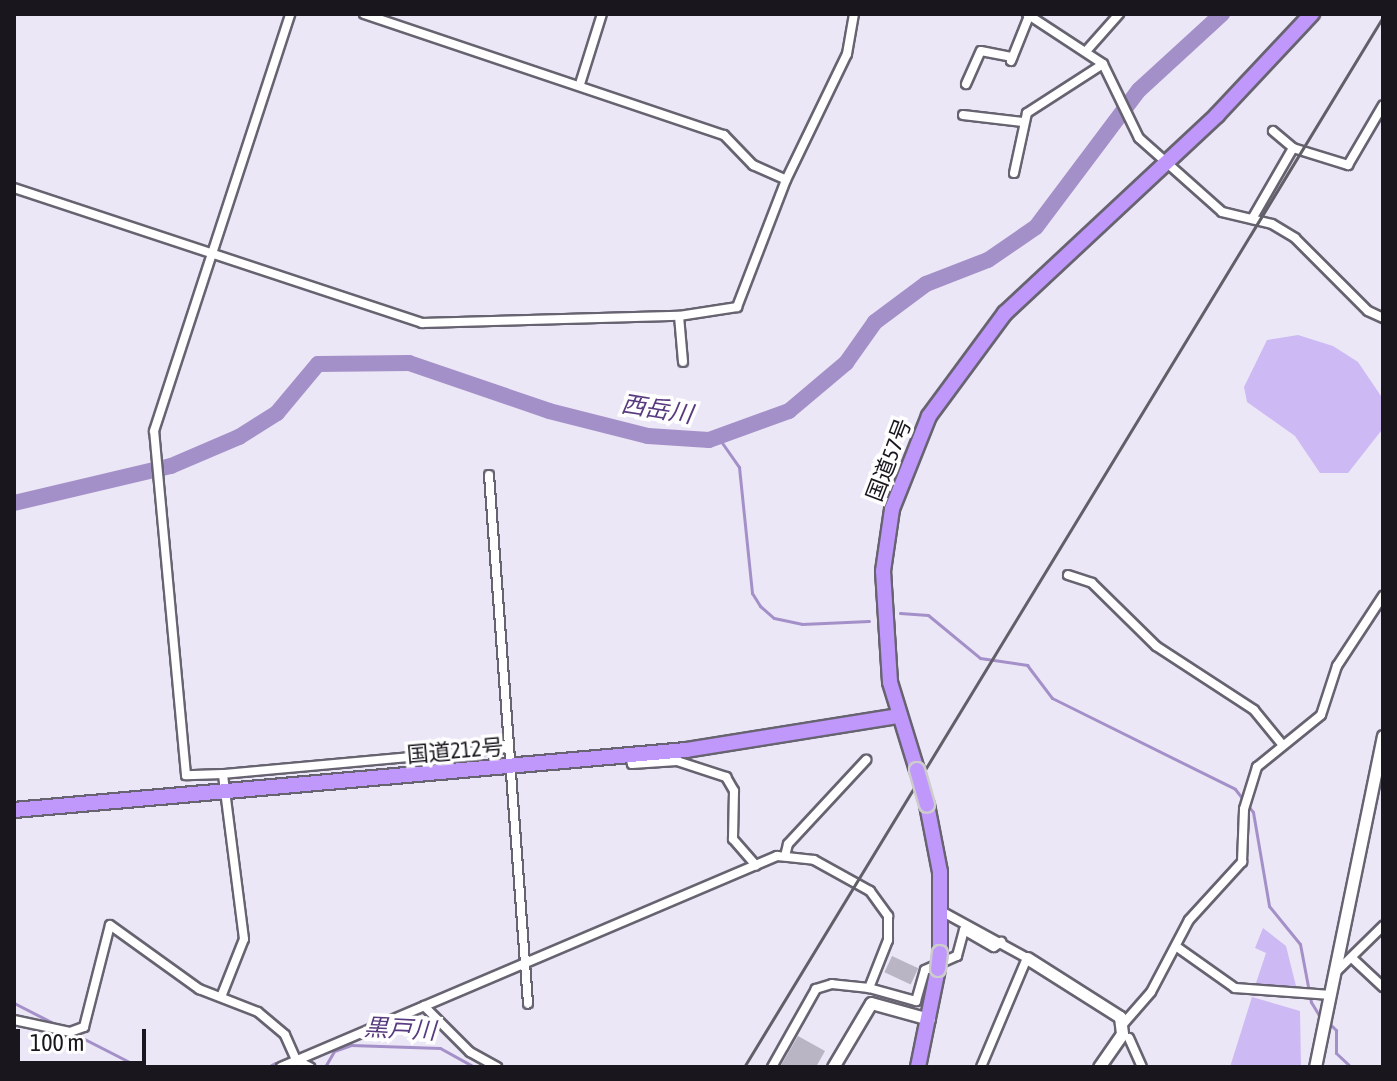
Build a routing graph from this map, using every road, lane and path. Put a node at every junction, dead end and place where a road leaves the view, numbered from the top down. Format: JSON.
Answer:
{"nodes":[{"id":1,"x":290,"y":14,"type":"edge"},
{"id":2,"x":364,"y":14,"type":"edge"},
{"id":3,"x":602,"y":14,"type":"edge"},
{"id":4,"x":854,"y":14,"type":"edge"},
{"id":5,"x":1119,"y":14,"type":"edge"},
{"id":6,"x":1312,"y":14,"type":"edge"},
{"id":7,"x":1028,"y":15,"type":"edge"},
{"id":8,"x":1088,"y":49,"type":"junction"},
{"id":9,"x":1103,"y":64,"type":"junction"},
{"id":10,"x":580,"y":84,"type":"junction"},
{"id":11,"x":966,"y":84,"type":"dead end"},
{"id":12,"x":1383,"y":105,"type":"edge"},
{"id":13,"x":963,"y":115,"type":"dead end"},
{"id":14,"x":1023,"y":122,"type":"junction"},
{"id":15,"x":1273,"y":131,"type":"dead end"},
{"id":16,"x":1293,"y":148,"type":"junction"},
{"id":17,"x":1168,"y":161,"type":"junction"},
{"id":18,"x":1014,"y":173,"type":"dead end"},
{"id":19,"x":786,"y":180,"type":"junction"},
{"id":20,"x":14,"y":188,"type":"edge"},
{"id":21,"x":1252,"y":219,"type":"junction"},
{"id":22,"x":213,"y":253,"type":"junction"},
{"id":23,"x":679,"y":316,"type":"junction"},
{"id":24,"x":1383,"y":318,"type":"edge"},
{"id":25,"x":683,"y":362,"type":"dead end"},
{"id":26,"x":489,"y":475,"type":"dead end"},
{"id":27,"x":1068,"y":575,"type":"dead end"},
{"id":28,"x":1383,"y":596,"type":"edge"},
{"id":29,"x":898,"y":716,"type":"junction"},
{"id":30,"x":1383,"y":736,"type":"edge"},
{"id":31,"x":1281,"y":743,"type":"junction"},
{"id":32,"x":509,"y":748,"type":"junction"},
{"id":33,"x":630,"y":756,"type":"junction"},
{"id":34,"x":866,"y":760,"type":"dead end"},
{"id":35,"x":511,"y":768,"type":"junction"},
{"id":36,"x":223,"y":774,"type":"junction"},
{"id":37,"x":225,"y":793,"type":"junction"},
{"id":38,"x":14,"y":810,"type":"edge"},
{"id":39,"x":785,"y":856,"type":"junction"},
{"id":40,"x":756,"y":865,"type":"junction"},
{"id":41,"x":941,"y":911,"type":"junction"},
{"id":42,"x":1383,"y":926,"type":"edge"},
{"id":43,"x":1001,"y":942,"type":"junction"},
{"id":44,"x":1177,"y":947,"type":"junction"},
{"id":45,"x":1027,"y":958,"type":"junction"},
{"id":46,"x":1353,"y":959,"type":"junction"},
{"id":47,"x":525,"y":963,"type":"junction"},
{"id":48,"x":1336,"y":972,"type":"junction"},
{"id":49,"x":1383,"y":987,"type":"edge"},
{"id":50,"x":869,"y":988,"type":"junction"},
{"id":51,"x":1331,"y":995,"type":"junction"},
{"id":52,"x":221,"y":997,"type":"junction"},
{"id":53,"x":528,"y":1004,"type":"dead end"},
{"id":54,"x":424,"y":1006,"type":"junction"},
{"id":55,"x":929,"y":1019,"type":"junction"},
{"id":56,"x":14,"y":1020,"type":"edge"},
{"id":57,"x":1124,"y":1023,"type":"junction"},
{"id":58,"x":1129,"y":1038,"type":"dead end"},
{"id":59,"x":296,"y":1060,"type":"junction"},
{"id":60,"x":281,"y":1067,"type":"edge"},
{"id":61,"x":310,"y":1067,"type":"edge"},
{"id":62,"x":497,"y":1067,"type":"edge"},
{"id":63,"x":772,"y":1067,"type":"edge"},
{"id":64,"x":833,"y":1067,"type":"edge"},
{"id":65,"x":918,"y":1067,"type":"edge"},
{"id":66,"x":981,"y":1067,"type":"edge"},
{"id":67,"x":1099,"y":1067,"type":"edge"},
{"id":68,"x":1142,"y":1067,"type":"edge"},
{"id":69,"x":1315,"y":1067,"type":"edge"}],
"edges":[{"from":1,"to":22,"type":"street"},
{"from":2,"to":10,"type":"street"},
{"from":3,"to":10,"type":"street"},
{"from":4,"to":19,"type":"street"},
{"from":5,"to":8,"type":"street"},
{"from":6,"to":17,"type":"highway","name":"国道57号"},
{"from":7,"to":8,"type":"street"},
{"from":7,"to":11,"type":"street"},
{"from":8,"to":9,"type":"street"},
{"from":9,"to":14,"type":"street"},
{"from":9,"to":17,"type":"street"},
{"from":10,"to":19,"type":"street"},
{"from":12,"to":16,"type":"street"},
{"from":13,"to":14,"type":"street"},
{"from":14,"to":18,"type":"street"},
{"from":15,"to":16,"type":"street"},
{"from":16,"to":21,"type":"street"},
{"from":17,"to":21,"type":"street"},
{"from":17,"to":29,"type":"highway","name":"国道57号"},
{"from":19,"to":23,"type":"street"},
{"from":20,"to":22,"type":"street"},
{"from":21,"to":24,"type":"street"},
{"from":22,"to":23,"type":"street"},
{"from":22,"to":36,"type":"street"},
{"from":23,"to":25,"type":"street"},
{"from":26,"to":32,"type":"street"},
{"from":27,"to":31,"type":"street"},
{"from":28,"to":31,"type":"street"},
{"from":29,"to":33,"type":"highway","name":"国道212号"},
{"from":29,"to":41,"type":"highway","name":"国道57号","bridge":true},
{"from":30,"to":48,"type":"street"},
{"from":31,"to":44,"type":"street"},
{"from":32,"to":35,"type":"street"},
{"from":32,"to":36,"type":"street"},
{"from":33,"to":35,"type":"highway","name":"国道212号"},
{"from":33,"to":40,"type":"street"},
{"from":34,"to":39,"type":"street"},
{"from":35,"to":37,"type":"highway","name":"国道212号"},
{"from":35,"to":47,"type":"street"},
{"from":36,"to":37,"type":"street"},
{"from":37,"to":38,"type":"highway","name":"国道212号"},
{"from":37,"to":52,"type":"street"},
{"from":39,"to":40,"type":"street"},
{"from":39,"to":50,"type":"street"},
{"from":40,"to":47,"type":"street"},
{"from":41,"to":43,"type":"street"},
{"from":41,"to":55,"type":"highway","name":"国道57号","bridge":true},
{"from":42,"to":46,"type":"street"},
{"from":43,"to":45,"type":"street"},
{"from":43,"to":50,"type":"street"},
{"from":44,"to":51,"type":"street"},
{"from":44,"to":57,"type":"street"},
{"from":45,"to":57,"type":"street"},
{"from":45,"to":66,"type":"street"},
{"from":46,"to":48,"type":"street"},
{"from":46,"to":49,"type":"street"},
{"from":47,"to":53,"type":"street"},
{"from":47,"to":54,"type":"street"},
{"from":48,"to":51,"type":"street"},
{"from":50,"to":63,"type":"street"},
{"from":51,"to":69,"type":"street"},
{"from":52,"to":56,"type":"street"},
{"from":52,"to":59,"type":"street"},
{"from":54,"to":59,"type":"street"},
{"from":54,"to":62,"type":"street"},
{"from":55,"to":64,"type":"street"},
{"from":55,"to":65,"type":"highway","name":"国道57号"},
{"from":57,"to":67,"type":"street"},
{"from":58,"to":68,"type":"street"},
{"from":59,"to":60,"type":"street"},
{"from":59,"to":61,"type":"street"}]}
